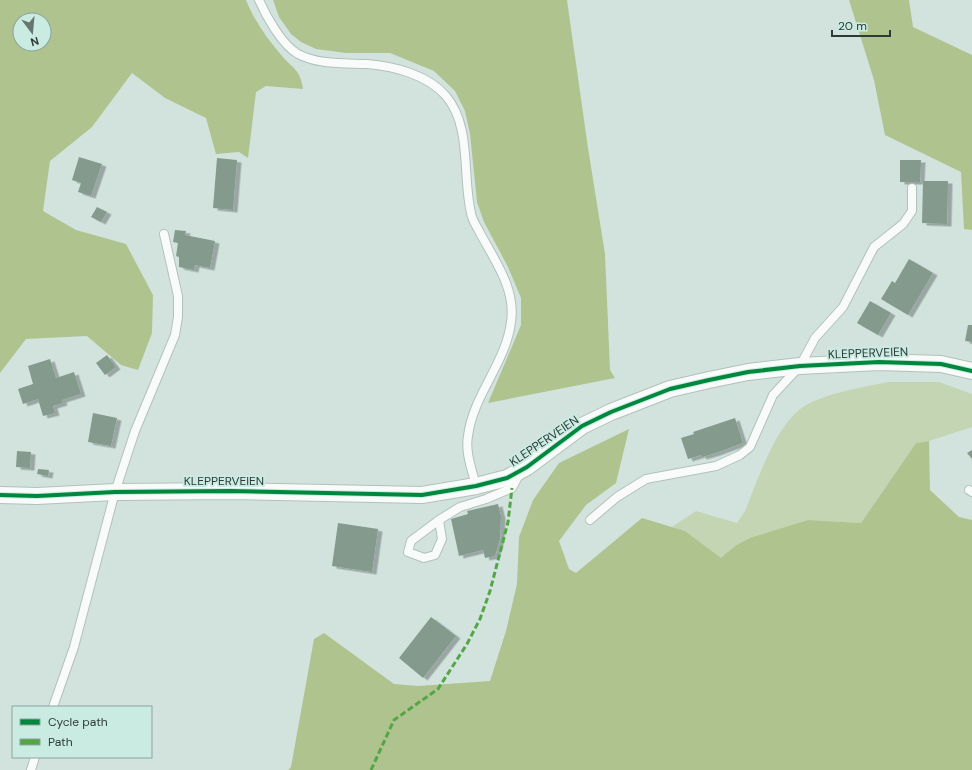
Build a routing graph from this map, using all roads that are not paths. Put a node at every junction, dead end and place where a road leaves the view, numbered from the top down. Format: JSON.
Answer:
{"nodes":[{"id":1,"x":259,"y":0,"type":"edge"},
{"id":2,"x":912,"y":188,"type":"dead end"},
{"id":3,"x":164,"y":234,"type":"dead end"},
{"id":4,"x":800,"y":366,"type":"junction"},
{"id":5,"x":972,"y":371,"type":"edge"},
{"id":6,"x":522,"y":469,"type":"junction"},
{"id":7,"x":476,"y":486,"type":"junction"},
{"id":8,"x":115,"y":492,"type":"junction"},
{"id":9,"x":0,"y":495,"type":"edge"},
{"id":10,"x":439,"y":520,"type":"junction"},
{"id":11,"x":590,"y":520,"type":"dead end"},
{"id":12,"x":53,"y":706,"type":"edge"},
{"id":13,"x":35,"y":758,"type":"edge"},
{"id":14,"x":31,"y":770,"type":"edge"}],
"edges":[{"from":1,"to":7,"type":"lane"},
{"from":2,"to":4,"type":"lane"},
{"from":3,"to":8,"type":"lane"},
{"from":4,"to":5,"type":"street","name":"KLEPPERVEIEN"},
{"from":4,"to":6,"type":"street","name":"KLEPPERVEIEN"},
{"from":4,"to":11,"type":"lane"},
{"from":6,"to":7,"type":"street","name":"KLEPPERVEIEN"},
{"from":6,"to":10,"type":"lane"},
{"from":7,"to":8,"type":"street","name":"KLEPPERVEIEN"},
{"from":8,"to":9,"type":"street","name":"KLEPPERVEIEN"},
{"from":8,"to":12,"type":"lane"},
{"from":10,"to":10,"type":"lane"},
{"from":13,"to":14,"type":"lane"}]}
